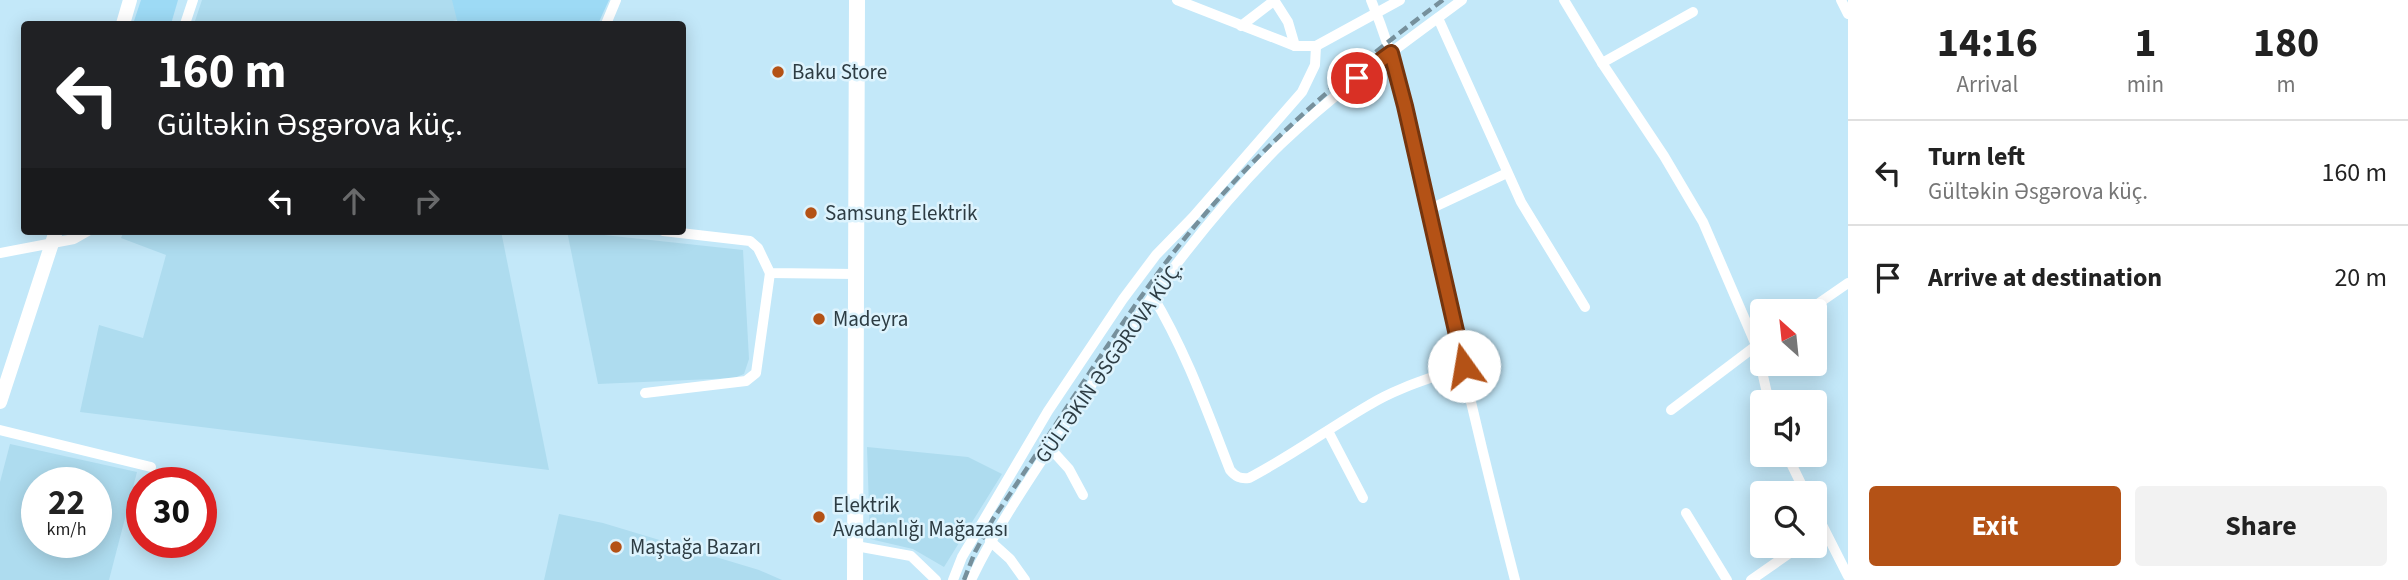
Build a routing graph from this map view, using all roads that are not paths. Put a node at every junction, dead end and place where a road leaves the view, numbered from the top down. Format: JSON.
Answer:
{"nodes":[{"id":1,"x":130,"y":0,"type":"edge"},
{"id":2,"x":193,"y":0,"type":"edge"},
{"id":3,"x":616,"y":0,"type":"edge"},
{"id":4,"x":857,"y":0,"type":"edge"},
{"id":5,"x":1177,"y":0,"type":"edge"},
{"id":6,"x":1274,"y":0,"type":"edge"},
{"id":7,"x":1371,"y":0,"type":"edge"},
{"id":8,"x":1400,"y":0,"type":"edge"},
{"id":9,"x":1462,"y":0,"type":"edge"},
{"id":10,"x":1564,"y":0,"type":"edge"},
{"id":11,"x":1841,"y":0,"type":"edge"},
{"id":12,"x":1693,"y":12,"type":"dead end"},
{"id":13,"x":1377,"y":14,"type":"junction"},
{"id":14,"x":1848,"y":14,"type":"edge"},
{"id":15,"x":1438,"y":18,"type":"junction"},
{"id":16,"x":124,"y":21,"type":"edge"},
{"id":17,"x":186,"y":21,"type":"edge"},
{"id":18,"x":607,"y":21,"type":"edge"},
{"id":19,"x":1241,"y":26,"type":"junction"},
{"id":20,"x":1295,"y":46,"type":"junction"},
{"id":21,"x":1316,"y":46,"type":"junction"},
{"id":22,"x":1391,"y":53,"type":"junction"},
{"id":23,"x":1602,"y":64,"type":"junction"},
{"id":24,"x":1507,"y":173,"type":"junction"},
{"id":25,"x":1428,"y":210,"type":"junction"},
{"id":26,"x":686,"y":234,"type":"edge"},
{"id":27,"x":81,"y":235,"type":"edge"},
{"id":28,"x":53,"y":238,"type":"edge"},
{"id":29,"x":0,"y":253,"type":"edge"},
{"id":30,"x":770,"y":273,"type":"junction"},
{"id":31,"x":856,"y":274,"type":"junction"},
{"id":32,"x":1848,"y":283,"type":"edge"},
{"id":33,"x":1152,"y":295,"type":"junction"},
{"id":34,"x":1825,"y":299,"type":"edge"},
{"id":35,"x":1585,"y":307,"type":"dead end"},
{"id":36,"x":1750,"y":324,"type":"edge"},
{"id":37,"x":1750,"y":350,"type":"edge"},
{"id":38,"x":1464,"y":366,"type":"junction"},
{"id":39,"x":645,"y":393,"type":"dead end"},
{"id":40,"x":0,"y":402,"type":"edge"},
{"id":41,"x":1671,"y":410,"type":"dead end"},
{"id":42,"x":0,"y":430,"type":"edge"},
{"id":43,"x":1328,"y":431,"type":"junction"},
{"id":44,"x":1050,"y":448,"type":"junction"},
{"id":45,"x":150,"y":467,"type":"dead end"},
{"id":46,"x":1083,"y":495,"type":"dead end"},
{"id":47,"x":1363,"y":498,"type":"dead end"},
{"id":48,"x":1686,"y":513,"type":"dead end"},
{"id":49,"x":1827,"y":535,"type":"edge"},
{"id":50,"x":990,"y":541,"type":"junction"},
{"id":51,"x":856,"y":547,"type":"junction"},
{"id":52,"x":1783,"y":558,"type":"edge"},
{"id":53,"x":1848,"y":576,"type":"edge"},
{"id":54,"x":855,"y":580,"type":"edge"},
{"id":55,"x":936,"y":580,"type":"edge"},
{"id":56,"x":953,"y":580,"type":"edge"},
{"id":57,"x":971,"y":580,"type":"edge"},
{"id":58,"x":1025,"y":580,"type":"edge"},
{"id":59,"x":1515,"y":580,"type":"edge"},
{"id":60,"x":1727,"y":580,"type":"edge"},
{"id":61,"x":1751,"y":580,"type":"edge"}],
"edges":[{"from":1,"to":16,"type":"street"},
{"from":2,"to":17,"type":"street"},
{"from":3,"to":18,"type":"street"},
{"from":4,"to":31,"type":"main road"},
{"from":5,"to":19,"type":"street"},
{"from":6,"to":19,"type":"street"},
{"from":6,"to":20,"type":"street"},
{"from":7,"to":13,"type":"street"},
{"from":8,"to":13,"type":"street"},
{"from":9,"to":15,"type":"street","name":"GÜLTƏKIN ƏSGƏROVA KÜÇ."},
{"from":10,"to":23,"type":"street"},
{"from":11,"to":14,"type":"street"},
{"from":12,"to":23,"type":"street"},
{"from":13,"to":21,"type":"street"},
{"from":13,"to":22,"type":"street"},
{"from":15,"to":22,"type":"street","name":"GÜLTƏKIN ƏSGƏROVA KÜÇ."},
{"from":15,"to":24,"type":"street"},
{"from":19,"to":20,"type":"street"},
{"from":20,"to":21,"type":"street"},
{"from":21,"to":56,"type":"street"},
{"from":22,"to":25,"type":"street"},
{"from":22,"to":33,"type":"street","name":"GÜLTƏKIN ƏSGƏROVA KÜÇ."},
{"from":23,"to":36,"type":"street"},
{"from":24,"to":25,"type":"street"},
{"from":24,"to":35,"type":"street"},
{"from":25,"to":38,"type":"street"},
{"from":26,"to":30,"type":"street"},
{"from":27,"to":28,"type":"street"},
{"from":28,"to":29,"type":"street"},
{"from":28,"to":40,"type":"street"},
{"from":30,"to":31,"type":"street"},
{"from":30,"to":39,"type":"street"},
{"from":31,"to":51,"type":"main road"},
{"from":32,"to":34,"type":"street"},
{"from":33,"to":43,"type":"street"},
{"from":33,"to":44,"type":"street","name":"GÜLTƏKIN ƏSGƏROVA KÜÇ."},
{"from":37,"to":41,"type":"street"},
{"from":38,"to":43,"type":"street"},
{"from":38,"to":59,"type":"street"},
{"from":42,"to":45,"type":"street"},
{"from":43,"to":47,"type":"street"},
{"from":44,"to":46,"type":"street"},
{"from":44,"to":50,"type":"street","name":"GÜLTƏKIN ƏSGƏROVA KÜÇ."},
{"from":48,"to":60,"type":"street"},
{"from":49,"to":53,"type":"street"},
{"from":50,"to":57,"type":"street","name":"GÜLTƏKIN ƏSGƏROVA KÜÇ."},
{"from":50,"to":58,"type":"street"},
{"from":51,"to":54,"type":"main road"},
{"from":51,"to":55,"type":"street"},
{"from":52,"to":61,"type":"street"}]}
